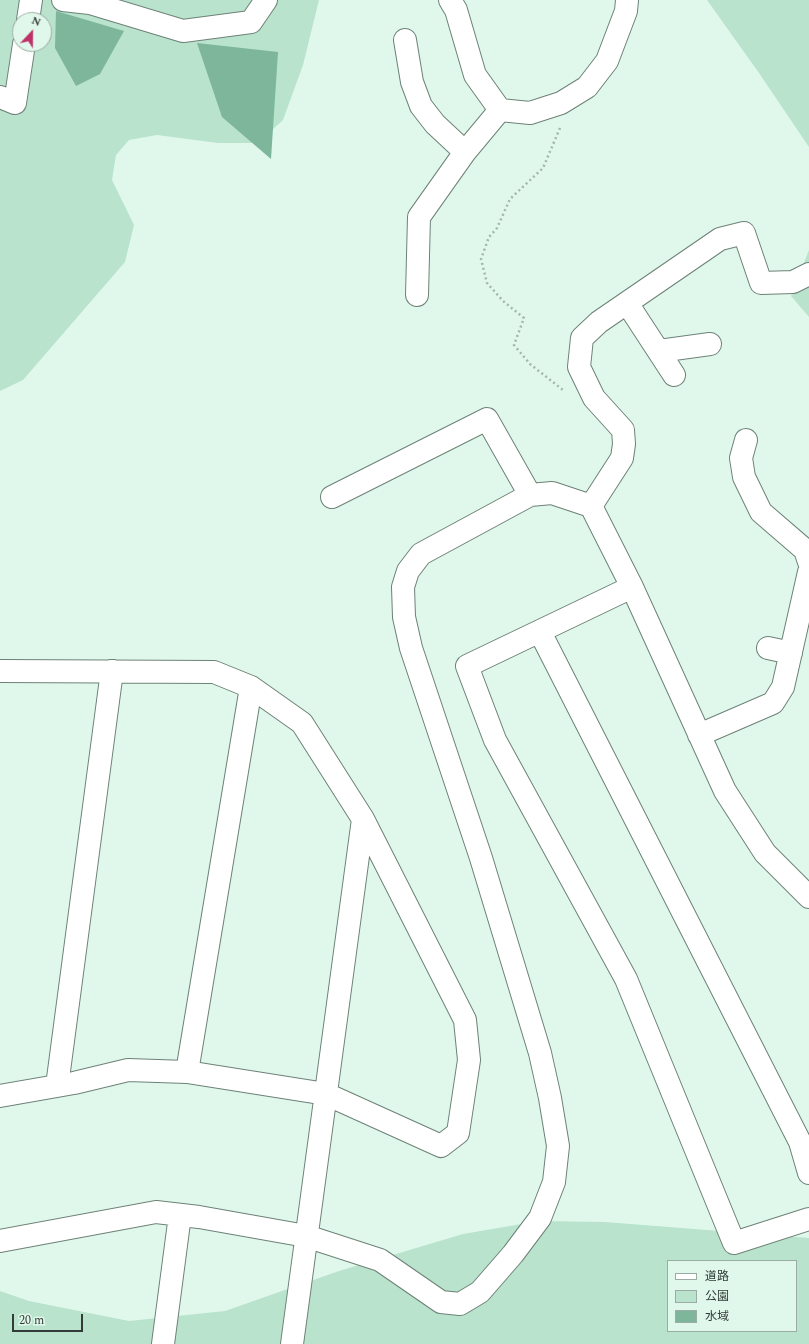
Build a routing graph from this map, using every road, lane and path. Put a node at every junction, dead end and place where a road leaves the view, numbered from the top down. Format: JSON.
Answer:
{"nodes":[{"id":1,"x":31,"y":0,"type":"edge"},
{"id":2,"x":63,"y":0,"type":"edge"},
{"id":3,"x":266,"y":0,"type":"edge"},
{"id":4,"x":450,"y":0,"type":"edge"},
{"id":5,"x":627,"y":0,"type":"edge"},
{"id":6,"x":29,"y":12,"type":"edge"},
{"id":7,"x":405,"y":40,"type":"dead end"},
{"id":8,"x":23,"y":52,"type":"edge"},
{"id":9,"x":0,"y":97,"type":"edge"},
{"id":10,"x":561,"y":104,"type":"junction"},
{"id":11,"x":500,"y":110,"type":"junction"},
{"id":12,"x":465,"y":152,"type":"junction"},
{"id":13,"x":809,"y":274,"type":"edge"},
{"id":14,"x":417,"y":295,"type":"dead end"},
{"id":15,"x":627,"y":303,"type":"junction"},
{"id":16,"x":710,"y":344,"type":"dead end"},
{"id":17,"x":659,"y":351,"type":"junction"},
{"id":18,"x":674,"y":376,"type":"dead end"},
{"id":19,"x":566,"y":394,"type":"dead end"},
{"id":20,"x":746,"y":440,"type":"dead end"},
{"id":21,"x":530,"y":495,"type":"junction"},
{"id":22,"x":332,"y":497,"type":"dead end"},
{"id":23,"x":591,"y":506,"type":"junction"},
{"id":24,"x":809,"y":562,"type":"edge"},
{"id":25,"x":809,"y":572,"type":"edge"},
{"id":26,"x":632,"y":587,"type":"junction"},
{"id":27,"x":805,"y":606,"type":"edge"},
{"id":28,"x":540,"y":632,"type":"junction"},
{"id":29,"x":768,"y":648,"type":"dead end"},
{"id":30,"x":791,"y":653,"type":"junction"},
{"id":31,"x":0,"y":671,"type":"edge"},
{"id":32,"x":112,"y":671,"type":"junction"},
{"id":33,"x":251,"y":687,"type":"junction"},
{"id":34,"x":699,"y":735,"type":"junction"},
{"id":35,"x":363,"y":819,"type":"junction"},
{"id":36,"x":809,"y":897,"type":"edge"},
{"id":37,"x":187,"y":1072,"type":"junction"},
{"id":38,"x":57,"y":1086,"type":"junction"},
{"id":39,"x":326,"y":1094,"type":"junction"},
{"id":40,"x":0,"y":1096,"type":"edge"},
{"id":41,"x":809,"y":1173,"type":"edge"},
{"id":42,"x":180,"y":1215,"type":"junction"},
{"id":43,"x":809,"y":1219,"type":"edge"},
{"id":44,"x":306,"y":1236,"type":"junction"},
{"id":45,"x":0,"y":1241,"type":"edge"},
{"id":46,"x":163,"y":1344,"type":"edge"},
{"id":47,"x":292,"y":1344,"type":"edge"}],
"edges":[{"from":1,"to":6,"type":"street"},
{"from":2,"to":3,"type":"street"},
{"from":4,"to":11,"type":"street"},
{"from":5,"to":10,"type":"street"},
{"from":7,"to":12,"type":"street"},
{"from":8,"to":9,"type":"street"},
{"from":10,"to":11,"type":"street"},
{"from":10,"to":19,"type":"path"},
{"from":11,"to":12,"type":"street"},
{"from":12,"to":14,"type":"street"},
{"from":13,"to":15,"type":"street"},
{"from":15,"to":17,"type":"street"},
{"from":15,"to":23,"type":"street"},
{"from":16,"to":17,"type":"street"},
{"from":17,"to":18,"type":"street"},
{"from":20,"to":24,"type":"street"},
{"from":21,"to":22,"type":"street"},
{"from":21,"to":23,"type":"street"},
{"from":21,"to":44,"type":"street"},
{"from":23,"to":26,"type":"street"},
{"from":25,"to":27,"type":"street"},
{"from":26,"to":28,"type":"street"},
{"from":26,"to":34,"type":"street"},
{"from":27,"to":30,"type":"street"},
{"from":28,"to":41,"type":"street"},
{"from":28,"to":43,"type":"street"},
{"from":29,"to":30,"type":"street"},
{"from":30,"to":34,"type":"street"},
{"from":31,"to":32,"type":"street"},
{"from":32,"to":33,"type":"street"},
{"from":32,"to":38,"type":"street"},
{"from":33,"to":35,"type":"street"},
{"from":33,"to":37,"type":"street"},
{"from":34,"to":36,"type":"street"},
{"from":35,"to":39,"type":"street"},
{"from":35,"to":39,"type":"street"},
{"from":37,"to":38,"type":"street"},
{"from":37,"to":39,"type":"street"},
{"from":38,"to":40,"type":"street"},
{"from":39,"to":44,"type":"street"},
{"from":42,"to":44,"type":"street"},
{"from":42,"to":45,"type":"street"},
{"from":42,"to":46,"type":"street"},
{"from":44,"to":47,"type":"street"}]}
